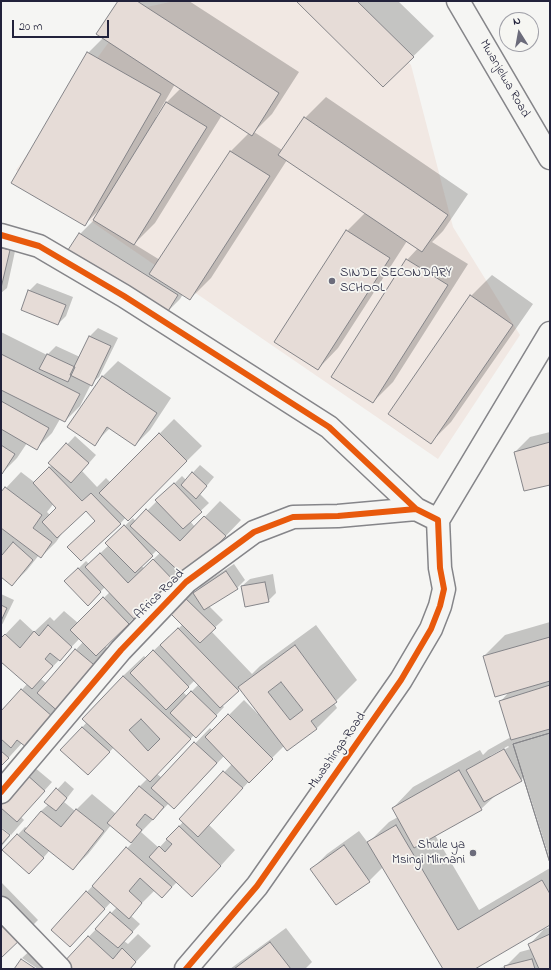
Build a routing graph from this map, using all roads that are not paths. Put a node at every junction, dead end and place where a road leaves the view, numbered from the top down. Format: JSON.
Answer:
{"nodes":[{"id":1,"x":458,"y":1,"type":"edge"},
{"id":2,"x":550,"y":158,"type":"edge"},
{"id":3,"x":1,"y":235,"type":"edge"},
{"id":4,"x":550,"y":333,"type":"edge"},
{"id":5,"x":416,"y":509,"type":"junction"},
{"id":6,"x":438,"y":520,"type":"junction"},
{"id":7,"x":1,"y":792,"type":"edge"},
{"id":8,"x":1,"y":908,"type":"edge"},
{"id":9,"x":60,"y":969,"type":"edge"},
{"id":10,"x":186,"y":969,"type":"edge"}],
"edges":[{"from":1,"to":2,"type":"street","name":"Mwanjelwa Road"},
{"from":3,"to":5,"type":"street"},
{"from":4,"to":6,"type":"street"},
{"from":5,"to":6,"type":"street"},
{"from":5,"to":7,"type":"street","name":"Africa Road"},
{"from":6,"to":10,"type":"street","name":"Mwashinga Road"},
{"from":8,"to":9,"type":"street"}]}
